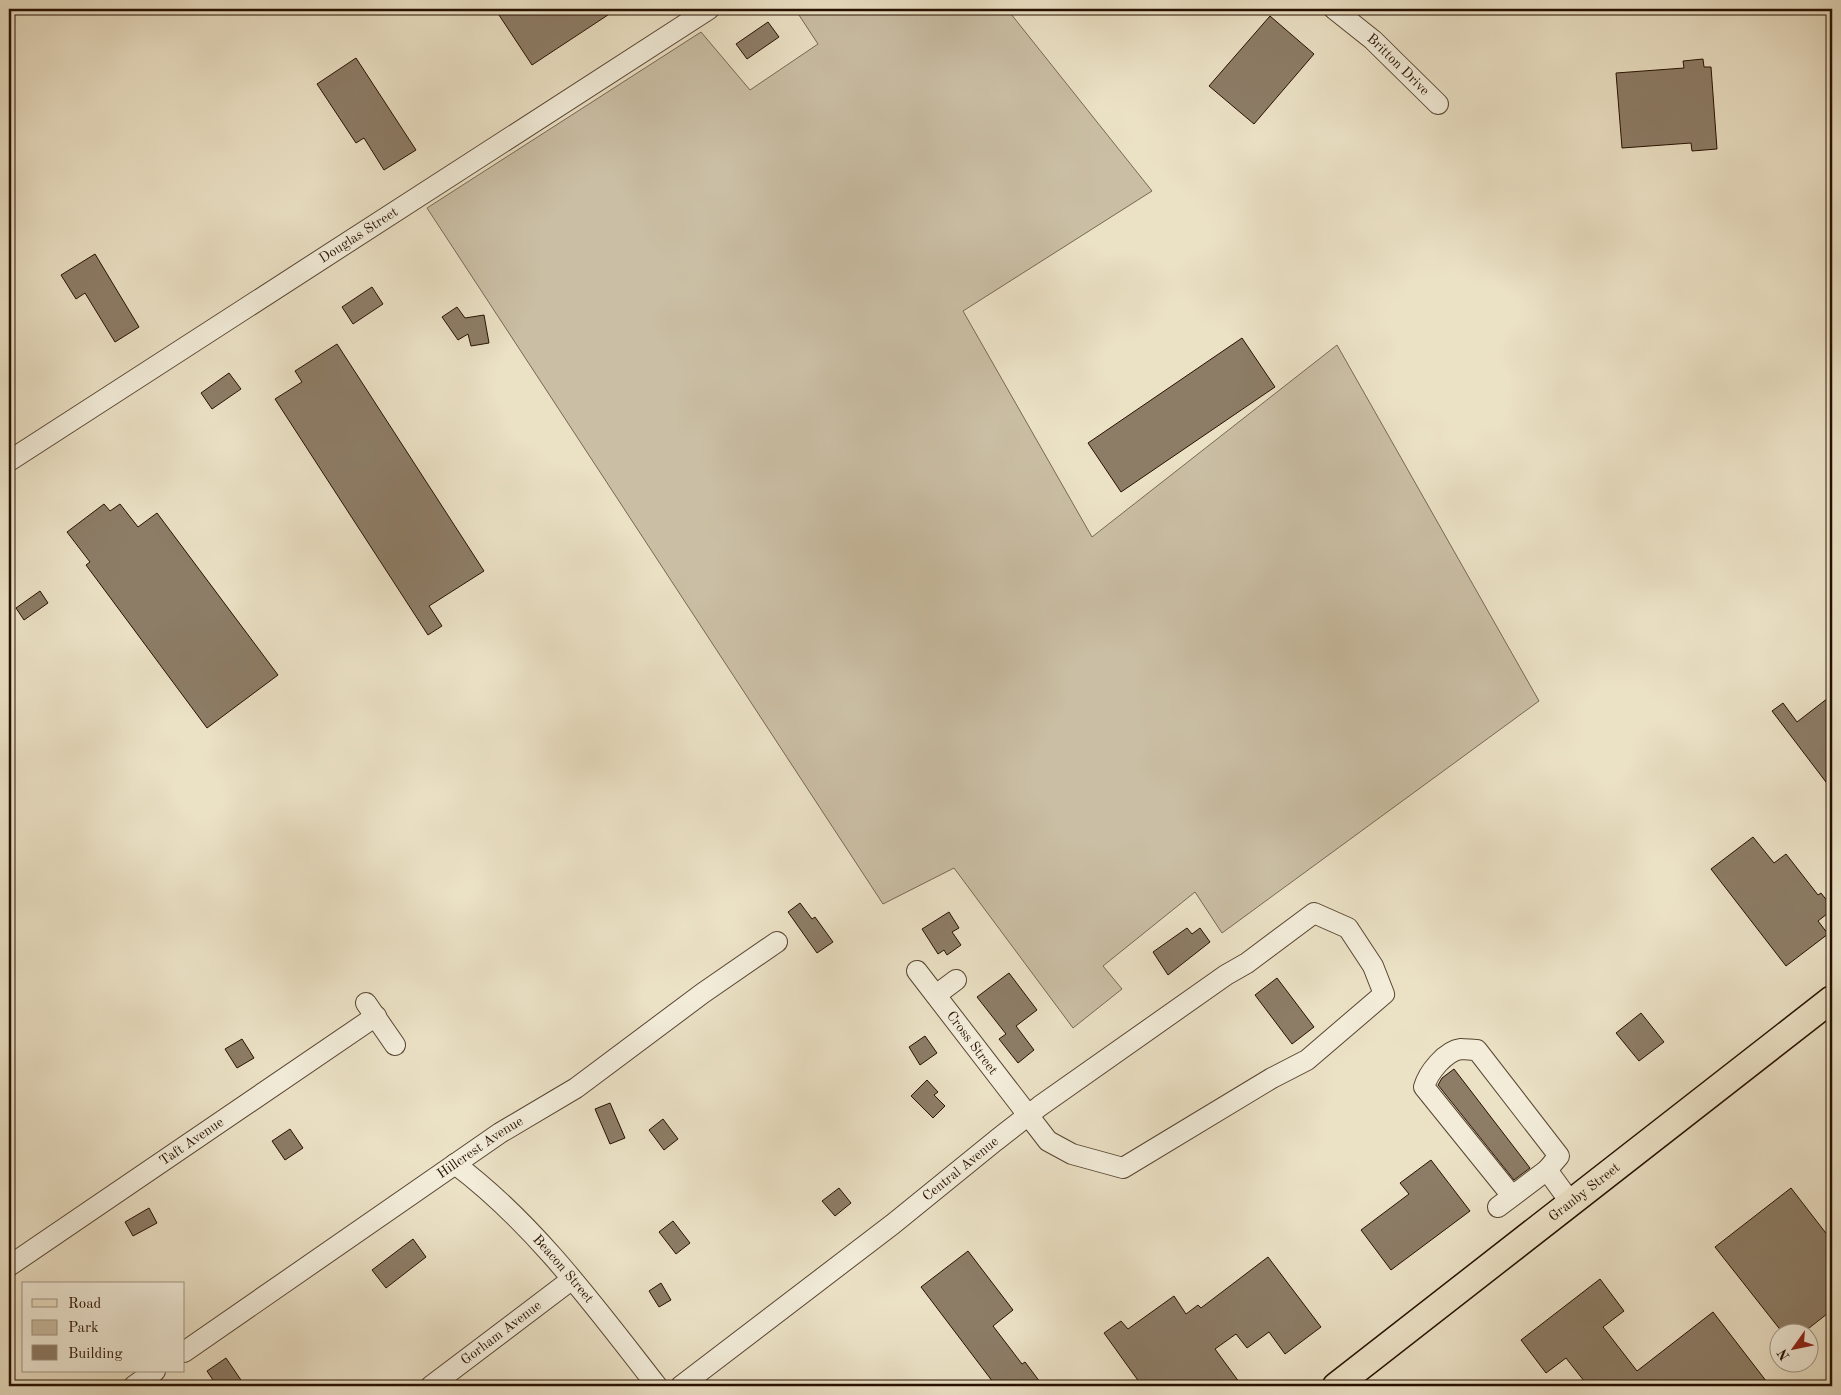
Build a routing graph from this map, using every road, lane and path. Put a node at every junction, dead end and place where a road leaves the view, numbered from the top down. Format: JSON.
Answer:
{"nodes":[{"id":1,"x":709,"y":9,"type":"edge"},
{"id":2,"x":1334,"y":9,"type":"edge"},
{"id":3,"x":1438,"y":104,"type":"dead end"},
{"id":4,"x":9,"y":461,"type":"edge"},
{"id":5,"x":777,"y":942,"type":"dead end"},
{"id":6,"x":1247,"y":963,"type":"joint"},
{"id":7,"x":917,"y":971,"type":"dead end"},
{"id":8,"x":956,"y":980,"type":"dead end"},
{"id":9,"x":936,"y":995,"type":"junction"},
{"id":10,"x":1832,"y":999,"type":"edge"},
{"id":11,"x":395,"y":1045,"type":"dead end"},
{"id":12,"x":1028,"y":1115,"type":"junction"},
{"id":13,"x":455,"y":1164,"type":"junction"},
{"id":14,"x":1547,"y":1170,"type":"junction"},
{"id":15,"x":1571,"y":1203,"type":"junction"},
{"id":16,"x":9,"y":1266,"type":"edge"},
{"id":17,"x":571,"y":1280,"type":"junction"},
{"id":18,"x":185,"y":1351,"type":"edge"},
{"id":19,"x":154,"y":1372,"type":"edge"},
{"id":20,"x":134,"y":1386,"type":"edge"},
{"id":21,"x":431,"y":1386,"type":"edge"},
{"id":22,"x":657,"y":1386,"type":"edge"},
{"id":23,"x":681,"y":1386,"type":"edge"},
{"id":24,"x":1336,"y":1386,"type":"edge"}],
"edges":[{"from":1,"to":4,"type":"street","name":"Douglas Street"},
{"from":2,"to":3,"type":"street","name":"Britton Drive"},
{"from":5,"to":13,"type":"street","name":"Hillcrest Avenue"},
{"from":6,"to":12,"type":"street","name":"Central Avenue"},
{"from":6,"to":12,"type":"street","name":"Cross Street"},
{"from":7,"to":9,"type":"street","name":"Cross Street"},
{"from":8,"to":9,"type":"street"},
{"from":9,"to":12,"type":"street","name":"Cross Street"},
{"from":10,"to":15,"type":"main road","name":"Granby Street"},
{"from":11,"to":16,"type":"street","name":"Taft Avenue"},
{"from":12,"to":23,"type":"street","name":"Central Avenue"},
{"from":13,"to":17,"type":"street","name":"Beacon Street"},
{"from":13,"to":18,"type":"street","name":"Hillcrest Avenue"},
{"from":14,"to":14,"type":"street"},
{"from":14,"to":15,"type":"street"},
{"from":15,"to":24,"type":"main road","name":"Granby Street"},
{"from":17,"to":21,"type":"street","name":"Gorham Avenue"},
{"from":17,"to":22,"type":"street","name":"Beacon Street"},
{"from":19,"to":20,"type":"street"}]}
